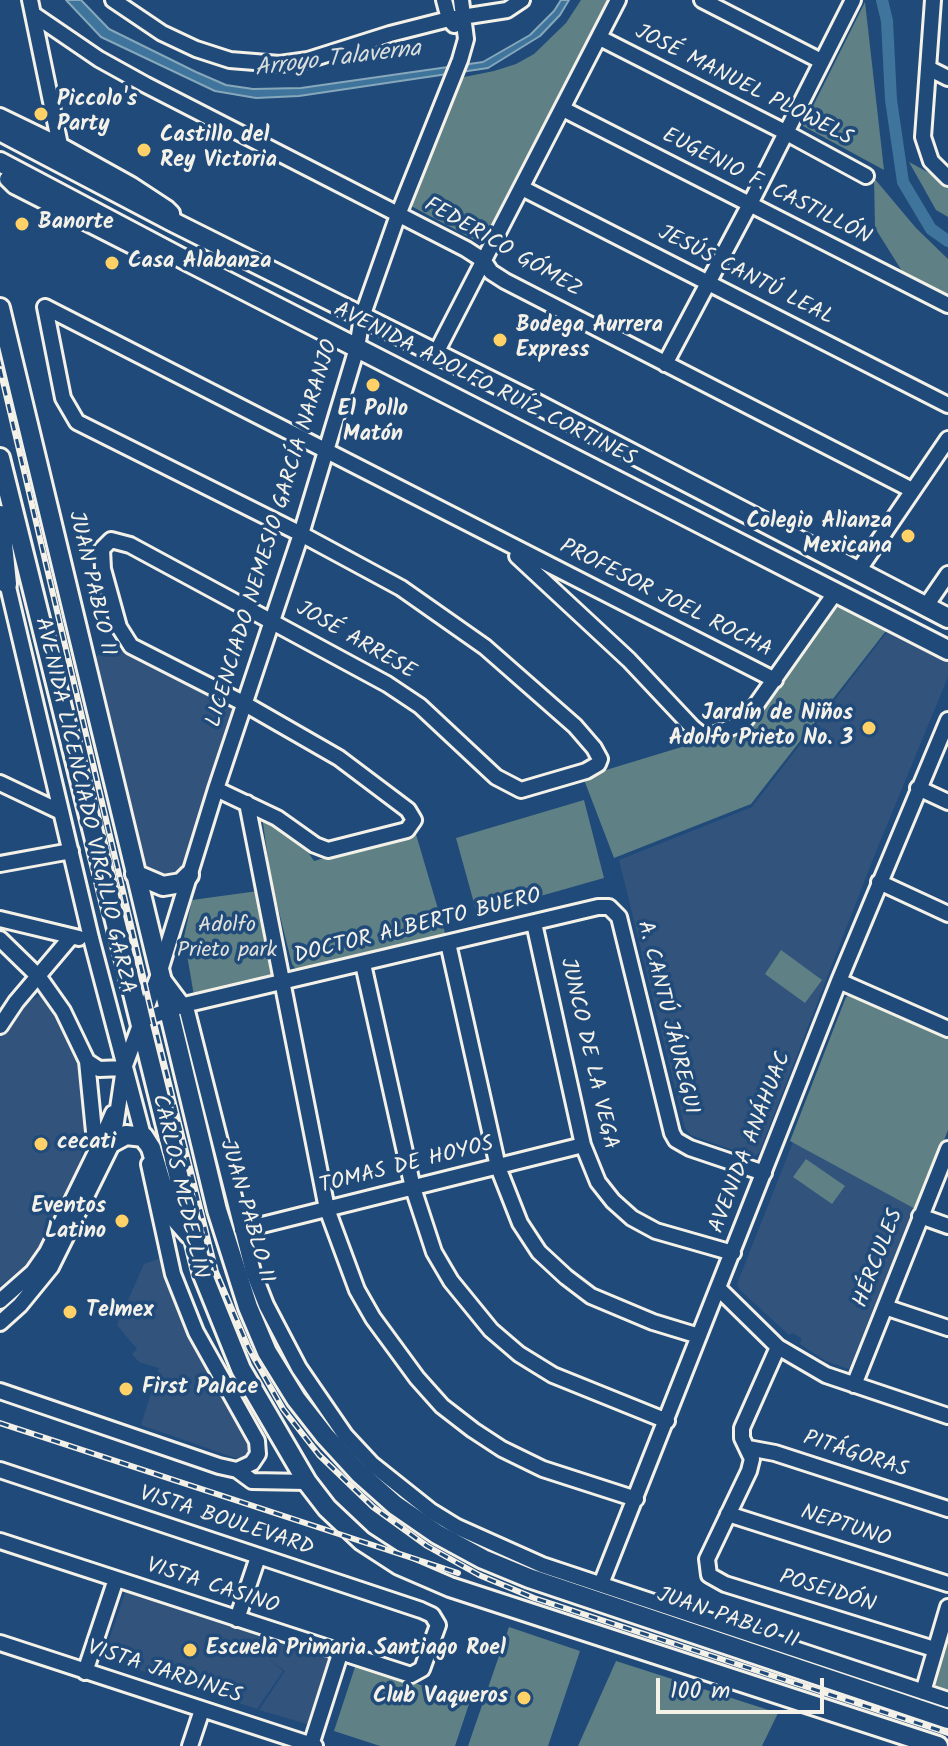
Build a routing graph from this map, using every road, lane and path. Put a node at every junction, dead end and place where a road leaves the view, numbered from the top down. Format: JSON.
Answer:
{"nodes":[{"id":1,"x":113,"y":0,"type":"edge"},
{"id":2,"x":444,"y":0,"type":"edge"},
{"id":3,"x":461,"y":0,"type":"edge"},
{"id":4,"x":618,"y":0,"type":"edge"},
{"id":5,"x":702,"y":0,"type":"edge"},
{"id":6,"x":853,"y":0,"type":"edge"},
{"id":7,"x":933,"y":0,"type":"edge"},
{"id":8,"x":518,"y":3,"type":"edge"},
{"id":9,"x":32,"y":7,"type":"edge"},
{"id":10,"x":456,"y":18,"type":"junction"},
{"id":11,"x":600,"y":38,"type":"junction"},
{"id":12,"x":821,"y":61,"type":"junction"},
{"id":13,"x":928,"y":68,"type":"junction"},
{"id":14,"x":948,"y":78,"type":"edge"},
{"id":15,"x":563,"y":109,"type":"junction"},
{"id":16,"x":0,"y":116,"type":"edge"},
{"id":17,"x":0,"y":131,"type":"edge"},
{"id":18,"x":785,"y":132,"type":"junction"},
{"id":19,"x":60,"y":145,"type":"junction"},
{"id":20,"x":8,"y":175,"type":"edge"},
{"id":21,"x":866,"y":176,"type":"dead end"},
{"id":22,"x":948,"y":178,"type":"edge"},
{"id":23,"x":522,"y":188,"type":"junction"},
{"id":24,"x":750,"y":204,"type":"junction"},
{"id":25,"x":398,"y":215,"type":"junction"},
{"id":26,"x":173,"y":222,"type":"junction"},
{"id":27,"x":483,"y":260,"type":"junction"},
{"id":28,"x":708,"y":282,"type":"junction"},
{"id":29,"x":948,"y":305,"type":"edge"},
{"id":30,"x":0,"y":308,"type":"edge"},
{"id":31,"x":362,"y":317,"type":"junction"},
{"id":32,"x":357,"y":348,"type":"junction"},
{"id":33,"x":436,"y":353,"type":"junction"},
{"id":34,"x":665,"y":364,"type":"junction"},
{"id":35,"x":948,"y":405,"type":"edge"},
{"id":36,"x":948,"y":439,"type":"edge"},
{"id":37,"x":327,"y":452,"type":"junction"},
{"id":38,"x":0,"y":458,"type":"edge"},
{"id":39,"x":912,"y":490,"type":"junction"},
{"id":40,"x":0,"y":515,"type":"edge"},
{"id":41,"x":301,"y":534,"type":"junction"},
{"id":42,"x":502,"y":542,"type":"junction"},
{"id":43,"x":0,"y":554,"type":"edge"},
{"id":44,"x":858,"y":571,"type":"junction"},
{"id":45,"x":948,"y":574,"type":"edge"},
{"id":46,"x":7,"y":584,"type":"junction"},
{"id":47,"x":835,"y":593,"type":"junction"},
{"id":48,"x":926,"y":606,"type":"junction"},
{"id":49,"x":948,"y":618,"type":"edge"},
{"id":50,"x":0,"y":619,"type":"edge"},
{"id":51,"x":272,"y":620,"type":"junction"},
{"id":52,"x":18,"y":628,"type":"junction"},
{"id":53,"x":948,"y":650,"type":"edge"},
{"id":54,"x":775,"y":680,"type":"junction"},
{"id":55,"x":245,"y":704,"type":"junction"},
{"id":56,"x":948,"y":720,"type":"edge"},
{"id":57,"x":0,"y":783,"type":"edge"},
{"id":58,"x":918,"y":788,"type":"junction"},
{"id":59,"x":216,"y":789,"type":"junction"},
{"id":60,"x":948,"y":802,"type":"edge"},
{"id":61,"x":247,"y":803,"type":"junction"},
{"id":62,"x":61,"y":812,"type":"junction"},
{"id":63,"x":71,"y":851,"type":"junction"},
{"id":64,"x":0,"y":864,"type":"edge"},
{"id":65,"x":135,"y":874,"type":"junction"},
{"id":66,"x":189,"y":875,"type":"junction"},
{"id":67,"x":879,"y":882,"type":"junction"},
{"id":68,"x":614,"y":909,"type":"joint"},
{"id":69,"x":948,"y":914,"type":"edge"},
{"id":70,"x":0,"y":919,"type":"edge"},
{"id":71,"x":534,"y":923,"type":"junction"},
{"id":72,"x":71,"y":937,"type":"junction"},
{"id":73,"x":91,"y":938,"type":"junction"},
{"id":74,"x":0,"y":939,"type":"edge"},
{"id":75,"x":448,"y":943,"type":"junction"},
{"id":76,"x":363,"y":964,"type":"junction"},
{"id":77,"x":159,"y":974,"type":"junction"},
{"id":78,"x":39,"y":977,"type":"junction"},
{"id":79,"x":839,"y":981,"type":"junction"},
{"id":80,"x":283,"y":983,"type":"junction"},
{"id":81,"x":176,"y":1007,"type":"junction"},
{"id":82,"x":141,"y":1020,"type":"junction"},
{"id":83,"x":0,"y":1026,"type":"edge"},
{"id":84,"x":948,"y":1029,"type":"edge"},
{"id":85,"x":87,"y":1061,"type":"junction"},
{"id":86,"x":124,"y":1068,"type":"junction"},
{"id":87,"x":117,"y":1106,"type":"junction"},
{"id":88,"x":144,"y":1137,"type":"junction"},
{"id":89,"x":113,"y":1142,"type":"junction"},
{"id":90,"x":583,"y":1145,"type":"junction"},
{"id":91,"x":948,"y":1149,"type":"edge"},
{"id":92,"x":96,"y":1152,"type":"junction"},
{"id":93,"x":498,"y":1167,"type":"junction"},
{"id":94,"x":764,"y":1173,"type":"junction"},
{"id":95,"x":413,"y":1188,"type":"junction"},
{"id":96,"x":327,"y":1209,"type":"junction"},
{"id":97,"x":920,"y":1216,"type":"junction"},
{"id":98,"x":948,"y":1226,"type":"edge"},
{"id":99,"x":242,"y":1230,"type":"junction"},
{"id":100,"x":191,"y":1236,"type":"junction"},
{"id":101,"x":733,"y":1253,"type":"junction"},
{"id":102,"x":719,"y":1289,"type":"junction"},
{"id":103,"x":0,"y":1301,"type":"edge"},
{"id":104,"x":885,"y":1307,"type":"junction"},
{"id":105,"x":0,"y":1323,"type":"edge"},
{"id":106,"x":948,"y":1328,"type":"edge"},
{"id":107,"x":699,"y":1336,"type":"junction"},
{"id":108,"x":778,"y":1347,"type":"junction"},
{"id":109,"x":854,"y":1385,"type":"junction"},
{"id":110,"x":0,"y":1391,"type":"edge"},
{"id":111,"x":948,"y":1416,"type":"edge"},
{"id":112,"x":667,"y":1421,"type":"junction"},
{"id":113,"x":748,"y":1448,"type":"junction"},
{"id":114,"x":0,"y":1470,"type":"edge"},
{"id":115,"x":237,"y":1470,"type":"junction"},
{"id":116,"x":307,"y":1482,"type":"junction"},
{"id":117,"x":636,"y":1499,"type":"junction"},
{"id":118,"x":948,"y":1509,"type":"edge"},
{"id":119,"x":728,"y":1514,"type":"junction"},
{"id":120,"x":0,"y":1541,"type":"edge"},
{"id":121,"x":258,"y":1557,"type":"junction"},
{"id":122,"x":116,"y":1579,"type":"junction"},
{"id":123,"x":601,"y":1584,"type":"junction"},
{"id":124,"x":948,"y":1584,"type":"edge"},
{"id":125,"x":948,"y":1607,"type":"edge"},
{"id":126,"x":237,"y":1619,"type":"junction"},
{"id":127,"x":0,"y":1643,"type":"edge"},
{"id":128,"x":934,"y":1649,"type":"junction"},
{"id":129,"x":340,"y":1654,"type":"junction"},
{"id":130,"x":85,"y":1672,"type":"junction"},
{"id":131,"x":411,"y":1675,"type":"joint"},
{"id":132,"x":923,"y":1692,"type":"junction"},
{"id":133,"x":948,"y":1700,"type":"edge"},
{"id":134,"x":202,"y":1710,"type":"junction"},
{"id":135,"x":948,"y":1719,"type":"edge"},
{"id":136,"x":313,"y":1745,"type":"edge"},
{"id":137,"x":190,"y":1746,"type":"edge"},
{"id":138,"x":938,"y":1746,"type":"edge"}],
"edges":[{"from":1,"to":10,"type":"street"},
{"from":2,"to":10,"type":"street"},
{"from":3,"to":10,"type":"street"},
{"from":4,"to":11,"type":"street"},
{"from":5,"to":12,"type":"street"},
{"from":6,"to":12,"type":"street"},
{"from":7,"to":13,"type":"street"},
{"from":8,"to":10,"type":"street"},
{"from":9,"to":19,"type":"street"},
{"from":9,"to":25,"type":"street","name":"FEDERICO GÓMEZ"},
{"from":10,"to":25,"type":"street","name":"LICENCIADO NEMESIO GARCÍA NARANJO"},
{"from":11,"to":15,"type":"street"},
{"from":11,"to":18,"type":"street","name":"JOSÉ MANUEL PLOWELS"},
{"from":12,"to":18,"type":"street"},
{"from":13,"to":14,"type":"street"},
{"from":13,"to":22,"type":"street"},
{"from":15,"to":23,"type":"street"},
{"from":15,"to":24,"type":"street","name":"EUGENIO F. CASTILLÓN"},
{"from":16,"to":19,"type":"street"},
{"from":17,"to":26,"type":"main road","name":"AVENIDA ADOLFO RUÍZ CORTINES"},
{"from":18,"to":21,"type":"street","name":"JOSÉ MANUEL PLOWELS"},
{"from":18,"to":24,"type":"street"},
{"from":19,"to":26,"type":"street"},
{"from":20,"to":32,"type":"main road","name":"AVENIDA ADOLFO RUÍZ CORTINES"},
{"from":23,"to":27,"type":"street"},
{"from":23,"to":28,"type":"street","name":"JESÚS CANTÚ LEAL"},
{"from":24,"to":28,"type":"street"},
{"from":24,"to":29,"type":"street","name":"EUGENIO F. CASTILLÓN"},
{"from":25,"to":27,"type":"street","name":"FEDERICO GÓMEZ"},
{"from":25,"to":31,"type":"street","name":"LICENCIADO NEMESIO GARCÍA NARANJO"},
{"from":26,"to":31,"type":"main road","name":"AVENIDA ADOLFO RUÍZ CORTINES"},
{"from":27,"to":33,"type":"street"},
{"from":27,"to":34,"type":"street","name":"FEDERICO GÓMEZ"},
{"from":28,"to":34,"type":"street"},
{"from":28,"to":35,"type":"street","name":"JESÚS CANTÚ LEAL"},
{"from":30,"to":65,"type":"main road","name":"JUAN PABLO II"},
{"from":31,"to":32,"type":"street","name":"LICENCIADO NEMESIO GARCÍA NARANJO"},
{"from":31,"to":33,"type":"main road","name":"AVENIDA ADOLFO RUÍZ CORTINES"},
{"from":32,"to":37,"type":"street","name":"LICENCIADO NEMESIO GARCÍA NARANJO"},
{"from":32,"to":47,"type":"main road","name":"AVENIDA ADOLFO RUÍZ CORTINES"},
{"from":33,"to":44,"type":"main road","name":"AVENIDA ADOLFO RUÍZ CORTINES"},
{"from":34,"to":39,"type":"street","name":"FEDERICO GÓMEZ"},
{"from":36,"to":39,"type":"street"},
{"from":37,"to":41,"type":"street","name":"LICENCIADO NEMESIO GARCÍA NARANJO"},
{"from":37,"to":41,"type":"street","name":"PROFESOR JOEL ROCHA"},
{"from":37,"to":42,"type":"street","name":"PROFESOR JOEL ROCHA"},
{"from":38,"to":82,"type":"main road"},
{"from":39,"to":44,"type":"street"},
{"from":40,"to":46,"type":"main road"},
{"from":41,"to":51,"type":"street","name":"LICENCIADO NEMESIO GARCÍA NARANJO"},
{"from":41,"to":51,"type":"street","name":"JOSÉ ARRESE"},
{"from":42,"to":54,"type":"street","name":"PROFESOR JOEL ROCHA"},
{"from":42,"to":54,"type":"street","name":"PROFESOR JOEL ROCHA"},
{"from":43,"to":46,"type":"street","name":"AVENIDA LICENCIADO VIRGILIO GARZA"},
{"from":44,"to":48,"type":"main road","name":"AVENIDA ADOLFO RUÍZ CORTINES"},
{"from":45,"to":48,"type":"street"},
{"from":46,"to":52,"type":"street","name":"AVENIDA LICENCIADO VIRGILIO GARZA"},
{"from":47,"to":53,"type":"main road","name":"AVENIDA ADOLFO RUÍZ CORTINES"},
{"from":47,"to":54,"type":"street"},
{"from":48,"to":49,"type":"main road","name":"AVENIDA ADOLFO RUÍZ CORTINES"},
{"from":50,"to":52,"type":"street"},
{"from":51,"to":55,"type":"street","name":"LICENCIADO NEMESIO GARCÍA NARANJO"},
{"from":51,"to":55,"type":"street","name":"JOSÉ ARRESE"},
{"from":52,"to":62,"type":"street","name":"AVENIDA LICENCIADO VIRGILIO GARZA"},
{"from":55,"to":59,"type":"street","name":"LICENCIADO NEMESIO GARCÍA NARANJO"},
{"from":55,"to":61,"type":"street"},
{"from":56,"to":58,"type":"street","name":"AVENIDA ANÁHUAC"},
{"from":57,"to":62,"type":"street"},
{"from":58,"to":60,"type":"street"},
{"from":58,"to":67,"type":"street","name":"AVENIDA ANÁHUAC"},
{"from":59,"to":61,"type":"street"},
{"from":59,"to":66,"type":"street","name":"LICENCIADO NEMESIO GARCÍA NARANJO"},
{"from":61,"to":80,"type":"street"},
{"from":62,"to":63,"type":"street","name":"AVENIDA LICENCIADO VIRGILIO GARZA"},
{"from":63,"to":64,"type":"street"},
{"from":63,"to":73,"type":"street","name":"AVENIDA LICENCIADO VIRGILIO GARZA"},
{"from":65,"to":66,"type":"main road"},
{"from":65,"to":77,"type":"main road","name":"JUAN PABLO II"},
{"from":66,"to":77,"type":"street","name":"LICENCIADO NEMESIO GARCÍA NARANJO"},
{"from":67,"to":69,"type":"street"},
{"from":67,"to":79,"type":"street","name":"AVENIDA ANÁHUAC"},
{"from":68,"to":71,"type":"street","name":"DOCTOR ALBERTO BUERO"},
{"from":68,"to":94,"type":"street","name":"A. CANTÚ JÁUREGUI"},
{"from":70,"to":72,"type":"street"},
{"from":71,"to":75,"type":"street","name":"DOCTOR ALBERTO BUERO"},
{"from":71,"to":90,"type":"street","name":"JUNCO DE LA VEGA"},
{"from":72,"to":73,"type":"street"},
{"from":72,"to":78,"type":"street"},
{"from":73,"to":86,"type":"street","name":"AVENIDA LICENCIADO VIRGILIO GARZA"},
{"from":74,"to":78,"type":"street"},
{"from":75,"to":76,"type":"street","name":"DOCTOR ALBERTO BUERO"},
{"from":75,"to":93,"type":"street"},
{"from":76,"to":80,"type":"street","name":"DOCTOR ALBERTO BUERO"},
{"from":76,"to":95,"type":"street"},
{"from":77,"to":81,"type":"main road","name":"JUAN PABLO II"},
{"from":77,"to":82,"type":"street","name":"LICENCIADO NEMESIO GARCÍA NARANJO"},
{"from":78,"to":83,"type":"street"},
{"from":78,"to":85,"type":"street"},
{"from":79,"to":84,"type":"street"},
{"from":79,"to":94,"type":"street","name":"AVENIDA ANÁHUAC"},
{"from":80,"to":81,"type":"street","name":"DOCTOR ALBERTO BUERO"},
{"from":80,"to":96,"type":"street"},
{"from":81,"to":82,"type":"street","name":"DOCTOR ALBERTO BUERO"},
{"from":81,"to":99,"type":"street"},
{"from":81,"to":135,"type":"main road","name":"JUAN PABLO II"},
{"from":82,"to":86,"type":"street","name":"LICENCIADO NEMESIO GARCÍA NARANJO"},
{"from":82,"to":100,"type":"main road"},
{"from":85,"to":86,"type":"street"},
{"from":85,"to":92,"type":"street"},
{"from":86,"to":87,"type":"street","name":"LICENCIADO NEMESIO GARCÍA NARANJO"},
{"from":86,"to":88,"type":"street","name":"CARLOS MEDELLÍN"},
{"from":87,"to":89,"type":"street"},
{"from":87,"to":92,"type":"street"},
{"from":88,"to":89,"type":"main road"},
{"from":88,"to":100,"type":"main road"},
{"from":88,"to":115,"type":"street","name":"CARLOS MEDELLÍN"},
{"from":89,"to":105,"type":"street"},
{"from":90,"to":93,"type":"street","name":"TOMAS DE HOYOS"},
{"from":90,"to":101,"type":"street","name":"JUNCO DE LA VEGA"},
{"from":91,"to":97,"type":"street","name":"HÉRCULES"},
{"from":92,"to":103,"type":"street"},
{"from":93,"to":95,"type":"street","name":"TOMAS DE HOYOS"},
{"from":93,"to":107,"type":"street"},
{"from":94,"to":101,"type":"street","name":"AVENIDA ANÁHUAC"},
{"from":95,"to":96,"type":"street","name":"TOMAS DE HOYOS"},
{"from":95,"to":112,"type":"street"},
{"from":96,"to":99,"type":"street","name":"TOMAS DE HOYOS"},
{"from":96,"to":117,"type":"street"},
{"from":97,"to":98,"type":"street"},
{"from":97,"to":104,"type":"street","name":"HÉRCULES"},
{"from":99,"to":123,"type":"street"},
{"from":100,"to":116,"type":"main road"},
{"from":101,"to":102,"type":"street","name":"AVENIDA ANÁHUAC"},
{"from":102,"to":107,"type":"street","name":"AVENIDA ANÁHUAC"},
{"from":102,"to":108,"type":"street"},
{"from":104,"to":106,"type":"street"},
{"from":104,"to":109,"type":"street","name":"HÉRCULES"},
{"from":107,"to":112,"type":"street","name":"AVENIDA ANÁHUAC"},
{"from":108,"to":109,"type":"street"},
{"from":108,"to":113,"type":"street"},
{"from":109,"to":111,"type":"street"},
{"from":110,"to":115,"type":"street"},
{"from":112,"to":117,"type":"street","name":"AVENIDA ANÁHUAC"},
{"from":113,"to":118,"type":"street","name":"PITÁGORAS"},
{"from":113,"to":119,"type":"street"},
{"from":114,"to":121,"type":"street","name":"VISTA BOULEVARD"},
{"from":115,"to":116,"type":"street"},
{"from":116,"to":138,"type":"main road"},
{"from":117,"to":123,"type":"street","name":"AVENIDA ANÁHUAC"},
{"from":119,"to":124,"type":"street","name":"NEPTUNO"},
{"from":119,"to":128,"type":"street","name":"POSEIDÓN"},
{"from":120,"to":122,"type":"street","name":"VISTA CASINO"},
{"from":121,"to":126,"type":"street"},
{"from":121,"to":131,"type":"street","name":"VISTA BOULEVARD"},
{"from":122,"to":126,"type":"street","name":"VISTA CASINO"},
{"from":122,"to":130,"type":"street"},
{"from":123,"to":132,"type":"street"},
{"from":125,"to":128,"type":"street"},
{"from":126,"to":129,"type":"street","name":"VISTA CASINO"},
{"from":127,"to":130,"type":"street","name":"VISTA JARDINES"},
{"from":128,"to":132,"type":"street"},
{"from":129,"to":131,"type":"street","name":"VISTA CASINO"},
{"from":129,"to":136,"type":"street"},
{"from":130,"to":134,"type":"street","name":"VISTA JARDINES"},
{"from":132,"to":133,"type":"street"},
{"from":134,"to":136,"type":"street","name":"VISTA JARDINES"},
{"from":134,"to":137,"type":"street"}]}
